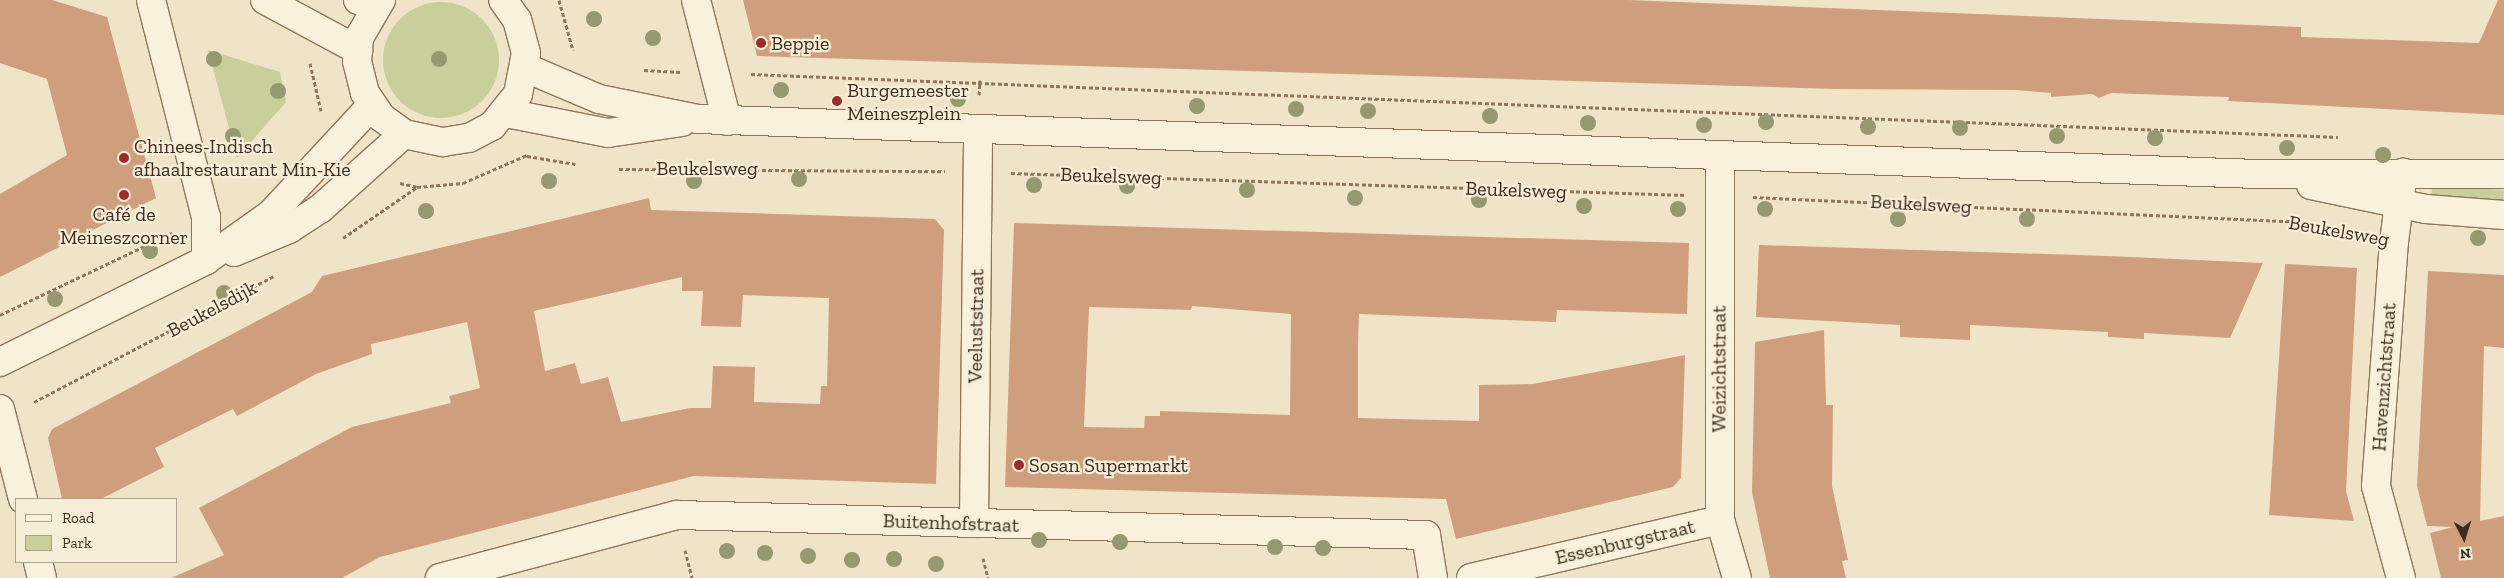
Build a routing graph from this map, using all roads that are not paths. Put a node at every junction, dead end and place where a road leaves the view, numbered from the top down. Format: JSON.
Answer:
{"nodes":[{"id":1,"x":151,"y":0,"type":"edge"},
{"id":2,"x":265,"y":0,"type":"edge"},
{"id":3,"x":503,"y":0,"type":"edge"},
{"id":4,"x":696,"y":0,"type":"edge"},
{"id":5,"x":371,"y":2,"type":"edge"},
{"id":6,"x":358,"y":50,"type":"junction"},
{"id":7,"x":526,"y":68,"type":"junction"},
{"id":8,"x":372,"y":105,"type":"junction"},
{"id":9,"x":506,"y":113,"type":"junction"},
{"id":10,"x":698,"y":119,"type":"junction"},
{"id":11,"x":727,"y":121,"type":"junction"},
{"id":12,"x":978,"y":130,"type":"junction"},
{"id":13,"x":404,"y":134,"type":"junction"},
{"id":14,"x":1720,"y":157,"type":"junction"},
{"id":15,"x":2403,"y":173,"type":"junction"},
{"id":16,"x":2261,"y":174,"type":"junction"},
{"id":17,"x":2504,"y":174,"type":"edge"},
{"id":18,"x":2400,"y":204,"type":"junction"},
{"id":19,"x":2504,"y":215,"type":"edge"},
{"id":20,"x":206,"y":260,"type":"junction"},
{"id":21,"x":0,"y":362,"type":"edge"},
{"id":22,"x":2,"y":414,"type":"edge"},
{"id":23,"x":23,"y":498,"type":"edge"},
{"id":24,"x":1720,"y":520,"type":"junction"},
{"id":25,"x":974,"y":523,"type":"junction"},
{"id":26,"x":38,"y":563,"type":"edge"},
{"id":27,"x":42,"y":578,"type":"edge"},
{"id":28,"x":440,"y":578,"type":"edge"},
{"id":29,"x":1433,"y":578,"type":"edge"},
{"id":30,"x":1471,"y":578,"type":"edge"},
{"id":31,"x":1737,"y":578,"type":"edge"},
{"id":32,"x":2401,"y":578,"type":"edge"}],
"edges":[{"from":1,"to":20,"type":"main road"},
{"from":2,"to":6,"type":"main road"},
{"from":3,"to":7,"type":"main road"},
{"from":4,"to":11,"type":"main road"},
{"from":5,"to":6,"type":"main road"},
{"from":6,"to":8,"type":"main road"},
{"from":7,"to":9,"type":"main road"},
{"from":7,"to":10,"type":"main road","name":"Beukelsweg"},
{"from":8,"to":13,"type":"main road"},
{"from":8,"to":20,"type":"main road","name":"Beukelsdijk"},
{"from":9,"to":10,"type":"main road","name":"Beukelsweg"},
{"from":9,"to":13,"type":"main road"},
{"from":10,"to":11,"type":"main road","name":"Beukelsweg"},
{"from":11,"to":12,"type":"main road","name":"Beukelsweg"},
{"from":12,"to":14,"type":"main road","name":"Beukelsweg"},
{"from":12,"to":25,"type":"main road","name":"Veeluststraat"},
{"from":13,"to":20,"type":"main road","name":"Beukelsdijk"},
{"from":14,"to":16,"type":"main road","name":"Beukelsweg"},
{"from":14,"to":24,"type":"main road","name":"Weizichtstraat"},
{"from":15,"to":16,"type":"main road","name":"Beukelsweg"},
{"from":15,"to":17,"type":"main road","name":"Beukelsweg"},
{"from":15,"to":18,"type":"main road","name":"Havenzichtstraat"},
{"from":16,"to":18,"type":"main road","name":"Beukelsweg"},
{"from":18,"to":19,"type":"main road","name":"Beukelsweg"},
{"from":18,"to":32,"type":"main road","name":"Havenzichtstraat"},
{"from":20,"to":21,"type":"main road","name":"Beukelsdijk"},
{"from":22,"to":23,"type":"main road"},
{"from":24,"to":30,"type":"main road","name":"Essenburgstraat"},
{"from":24,"to":31,"type":"main road","name":"Weizichtstraat"},
{"from":25,"to":28,"type":"main road","name":"Buitenhofstraat"},
{"from":25,"to":29,"type":"main road","name":"Buitenhofstraat"},
{"from":26,"to":27,"type":"main road"}]}
